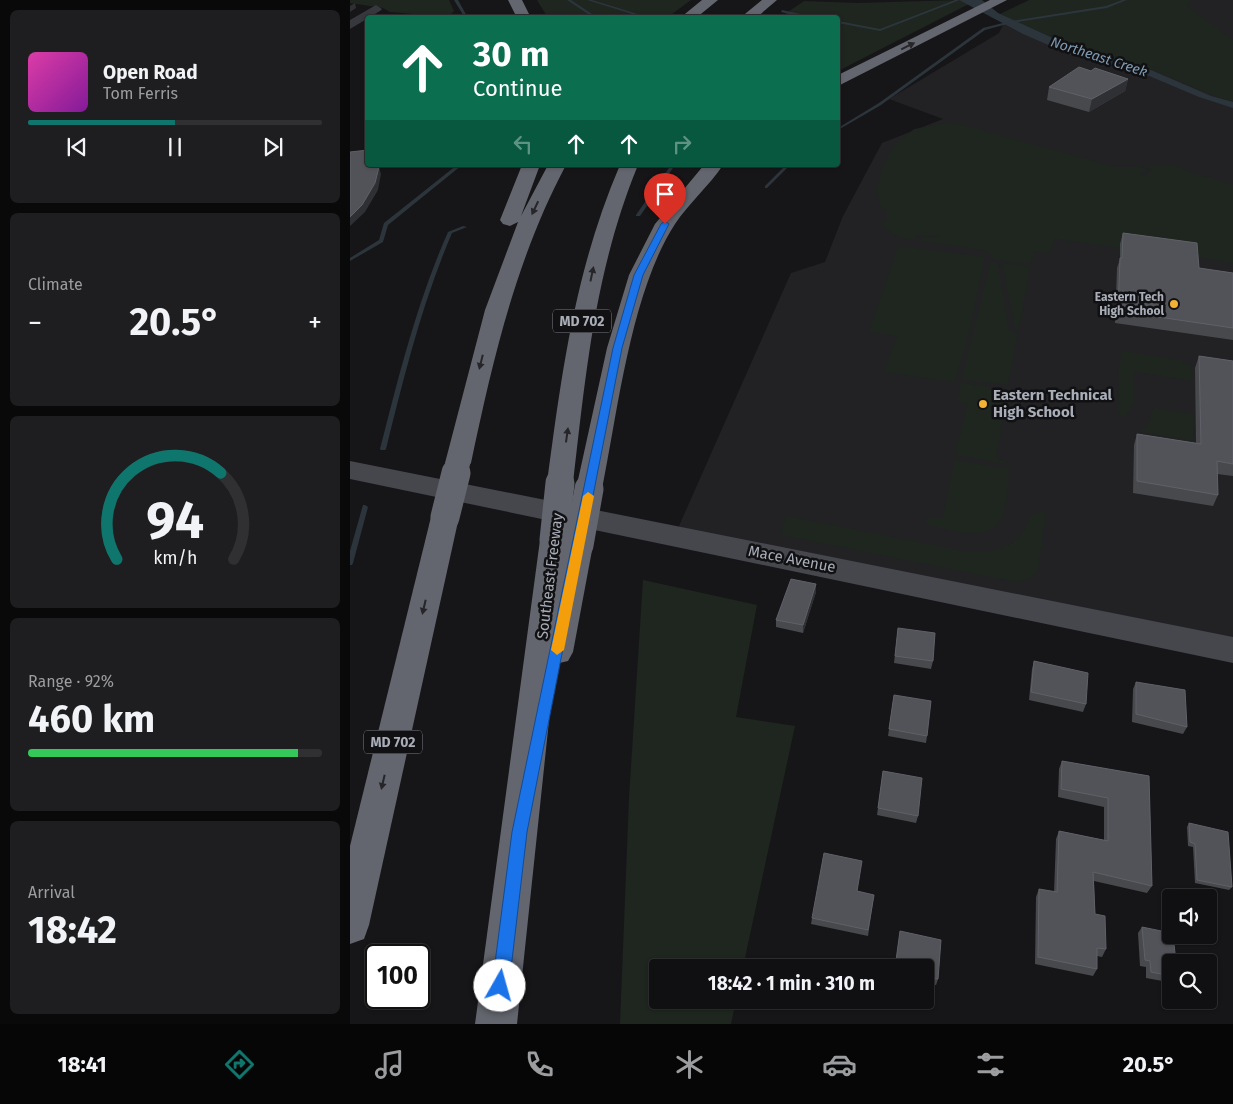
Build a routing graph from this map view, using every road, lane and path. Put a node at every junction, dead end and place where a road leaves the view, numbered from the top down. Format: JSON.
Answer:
{"nodes":[{"id":1,"x":515,"y":0,"type":"edge"},
{"id":2,"x":711,"y":0,"type":"edge"},
{"id":3,"x":770,"y":0,"type":"edge"},
{"id":4,"x":999,"y":0,"type":"edge"},
{"id":5,"x":376,"y":9,"type":"dead end"},
{"id":6,"x":691,"y":14,"type":"edge"},
{"id":7,"x":366,"y":15,"type":"edge"},
{"id":8,"x":522,"y":15,"type":"edge"},
{"id":9,"x":751,"y":15,"type":"edge"},
{"id":10,"x":365,"y":16,"type":"edge"},
{"id":11,"x":350,"y":25,"type":"edge"},
{"id":12,"x":840,"y":80,"type":"edge"},
{"id":13,"x":530,"y":167,"type":"edge"},
{"id":14,"x":555,"y":167,"type":"edge"},
{"id":15,"x":628,"y":167,"type":"edge"},
{"id":16,"x":712,"y":167,"type":"edge"},
{"id":17,"x":454,"y":462,"type":"junction"},
{"id":18,"x":350,"y":470,"type":"edge"},
{"id":19,"x":567,"y":542,"type":"junction"},
{"id":20,"x":1233,"y":650,"type":"edge"},
{"id":21,"x":350,"y":926,"type":"edge"},
{"id":22,"x":496,"y":1024,"type":"edge"}],
"edges":[{"from":1,"to":8,"type":"highway"},
{"from":2,"to":6,"type":"highway"},
{"from":3,"to":9,"type":"highway"},
{"from":12,"to":4,"type":"highway","one_way":true},
{"from":5,"to":7,"type":"street"},
{"from":10,"to":11,"type":"street"},
{"from":13,"to":17,"type":"highway"},
{"from":14,"to":17,"type":"highway","number":"MD 702","one_way":true},
{"from":19,"to":15,"type":"highway","name":"Southeast Freeway","number":"MD 702","one_way":true,"bridge":true},
{"from":16,"to":19,"type":"highway","bridge":true},
{"from":17,"to":21,"type":"highway","number":"MD 702","one_way":true,"bridge":true},
{"from":18,"to":20,"type":"main road","name":"Mace Avenue"},
{"from":19,"to":22,"type":"highway"}]}
